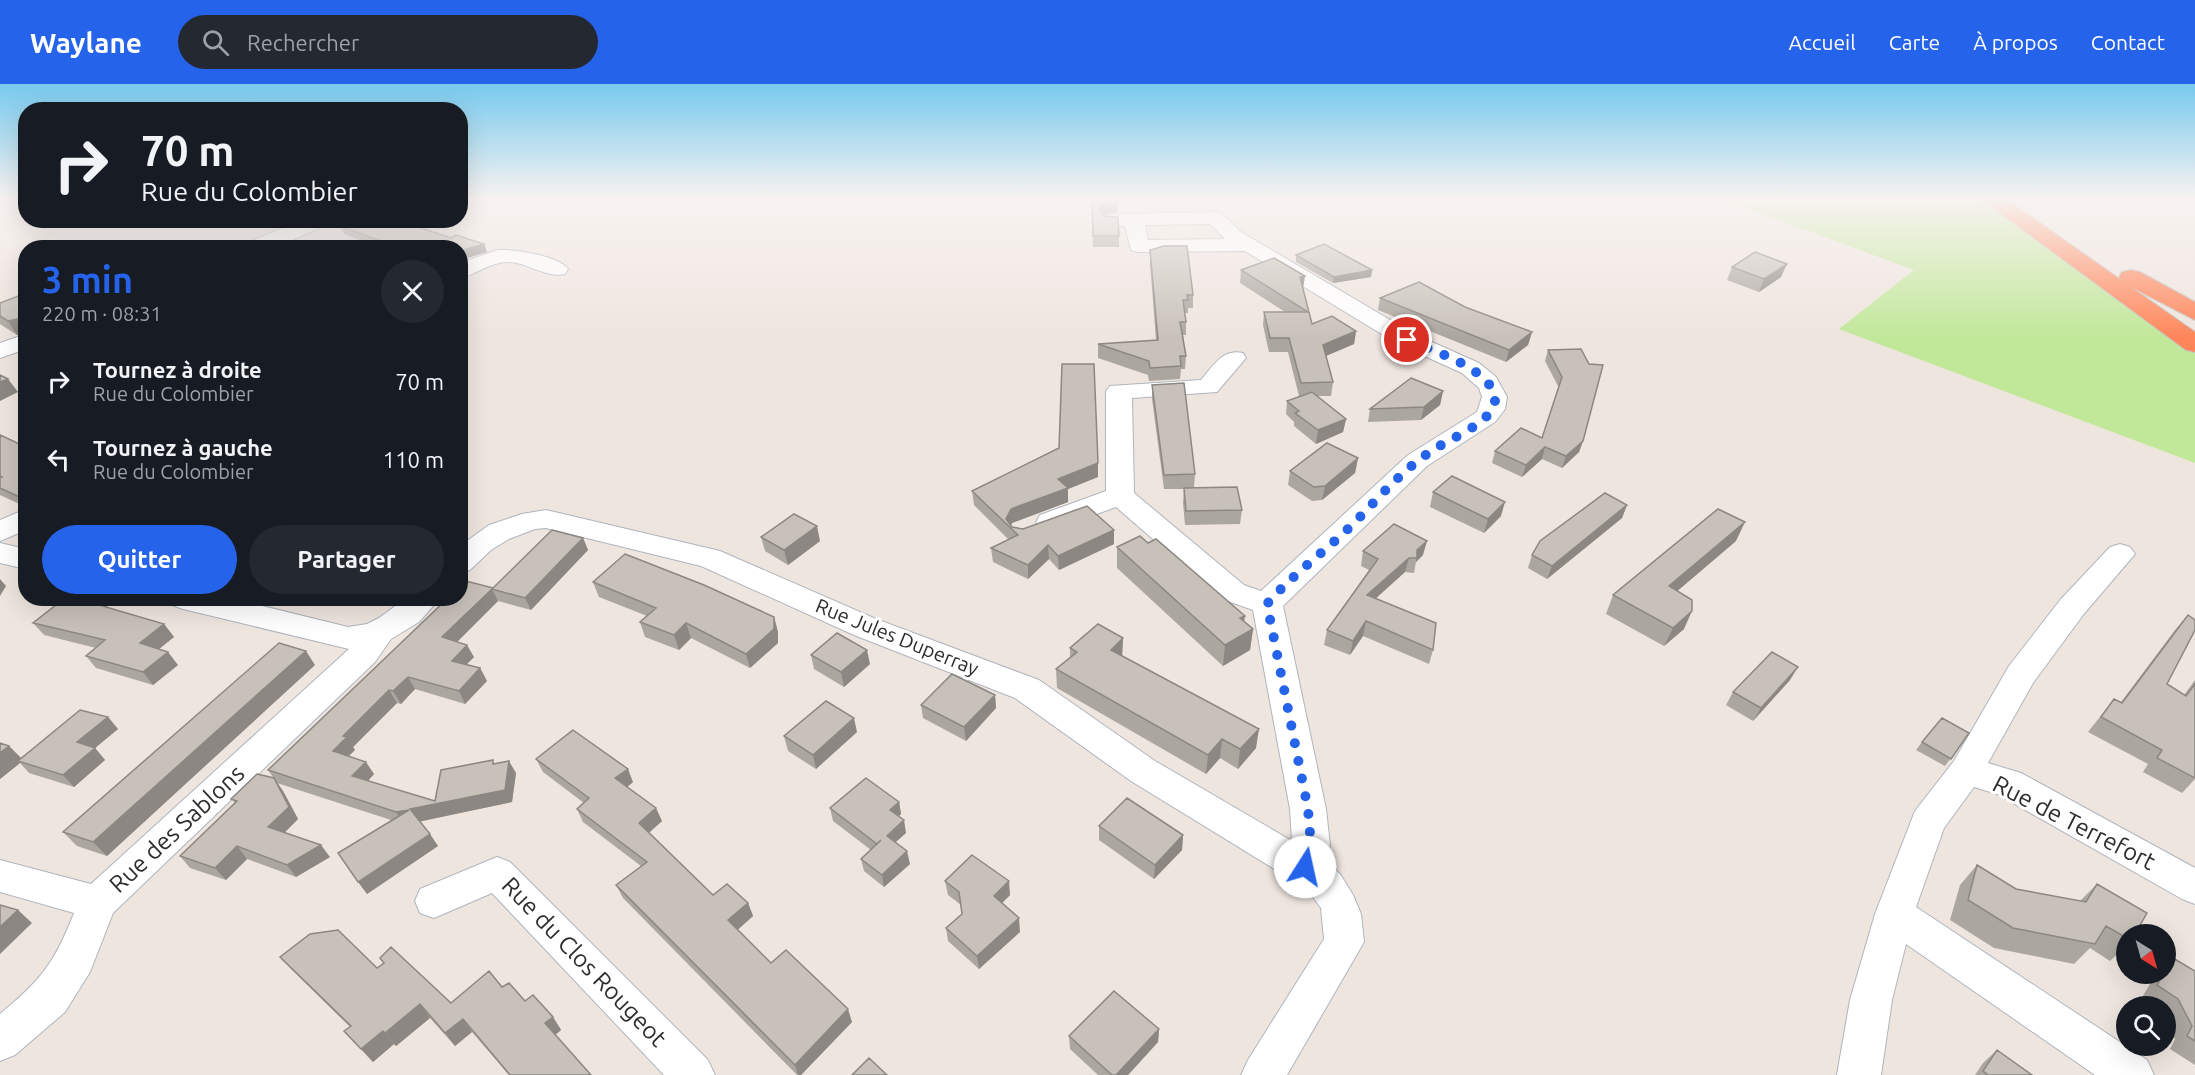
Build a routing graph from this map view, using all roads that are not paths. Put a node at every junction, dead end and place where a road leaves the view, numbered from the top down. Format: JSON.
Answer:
{"nodes":[{"id":1,"x":1137,"y":245,"type":"edge"},
{"id":2,"x":1222,"y":245,"type":"edge"},
{"id":3,"x":1250,"y":245,"type":"edge"},
{"id":4,"x":2063,"y":245,"type":"edge"},
{"id":5,"x":2077,"y":245,"type":"edge"},
{"id":6,"x":468,"y":268,"type":"edge"},
{"id":7,"x":557,"y":269,"type":"dead end"},
{"id":8,"x":2126,"y":286,"type":"junction"},
{"id":9,"x":2195,"y":312,"type":"edge"},
{"id":10,"x":2195,"y":321,"type":"edge"},
{"id":11,"x":18,"y":344,"type":"edge"},
{"id":12,"x":2195,"y":344,"type":"edge"},
{"id":13,"x":0,"y":351,"type":"edge"},
{"id":14,"x":1234,"y":358,"type":"dead end"},
{"id":15,"x":2195,"y":358,"type":"edge"},
{"id":16,"x":1120,"y":496,"type":"junction"},
{"id":17,"x":18,"y":522,"type":"edge"},
{"id":18,"x":0,"y":532,"type":"edge"},
{"id":19,"x":1023,"y":532,"type":"edge"},
{"id":20,"x":0,"y":553,"type":"edge"},
{"id":21,"x":2120,"y":554,"type":"dead end"},
{"id":22,"x":468,"y":556,"type":"edge"},
{"id":23,"x":18,"y":557,"type":"edge"},
{"id":24,"x":1267,"y":604,"type":"junction"},
{"id":25,"x":215,"y":606,"type":"edge"},
{"id":26,"x":417,"y":606,"type":"edge"},
{"id":27,"x":379,"y":633,"type":"junction"},
{"id":28,"x":1966,"y":771,"type":"junction"},
{"id":29,"x":1305,"y":867,"type":"junction"},
{"id":30,"x":0,"y":876,"type":"edge"},
{"id":31,"x":2195,"y":887,"type":"edge"},
{"id":32,"x":434,"y":901,"type":"dead end"},
{"id":33,"x":97,"y":903,"type":"junction"},
{"id":34,"x":1894,"y":914,"type":"junction"},
{"id":35,"x":0,"y":1041,"type":"edge"},
{"id":36,"x":693,"y":1075,"type":"edge"},
{"id":37,"x":1263,"y":1075,"type":"edge"},
{"id":38,"x":1859,"y":1075,"type":"edge"},
{"id":39,"x":2132,"y":1075,"type":"edge"}],
"edges":[{"from":1,"to":2,"type":"street"},
{"from":3,"to":24,"type":"street"},
{"from":4,"to":8,"type":"highway"},
{"from":5,"to":8,"type":"highway"},
{"from":6,"to":7,"type":"street"},
{"from":8,"to":9,"type":"highway"},
{"from":8,"to":10,"type":"highway"},
{"from":8,"to":12,"type":"highway"},
{"from":8,"to":15,"type":"highway"},
{"from":11,"to":13,"type":"street"},
{"from":14,"to":16,"type":"street"},
{"from":16,"to":19,"type":"street"},
{"from":16,"to":24,"type":"street"},
{"from":17,"to":18,"type":"street"},
{"from":20,"to":23,"type":"street"},
{"from":21,"to":28,"type":"street"},
{"from":22,"to":29,"type":"street","name":"Rue Jules Duperray"},
{"from":24,"to":29,"type":"street"},
{"from":25,"to":27,"type":"street"},
{"from":26,"to":27,"type":"street"},
{"from":27,"to":33,"type":"street","name":"Rue des Sablons"},
{"from":28,"to":31,"type":"street","name":"Rue de Terrefort"},
{"from":28,"to":34,"type":"street"},
{"from":29,"to":37,"type":"street","name":"Rue Jules Duperray"},
{"from":30,"to":33,"type":"street"},
{"from":32,"to":36,"type":"street","name":"Rue du Clos Rougeot"},
{"from":33,"to":35,"type":"street","name":"Rue des Sablons"},
{"from":34,"to":38,"type":"street"},
{"from":34,"to":39,"type":"street"}]}
